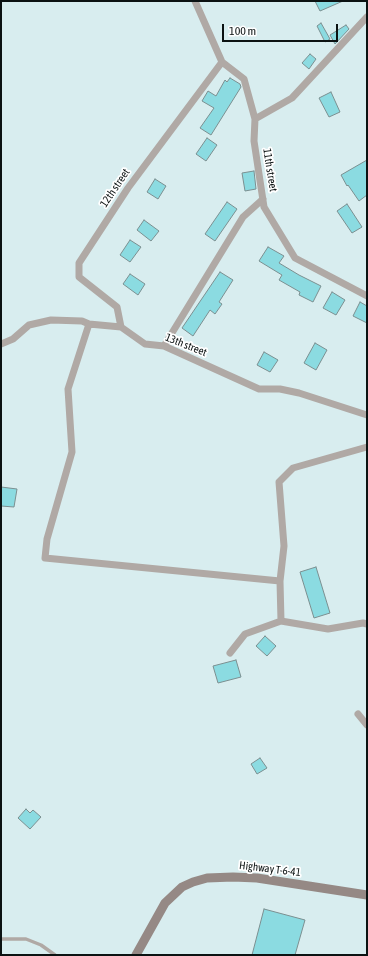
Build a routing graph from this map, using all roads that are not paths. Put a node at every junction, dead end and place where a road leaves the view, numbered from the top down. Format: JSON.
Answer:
{"nodes":[{"id":1,"x":195,"y":1,"type":"edge"},
{"id":2,"x":367,"y":17,"type":"edge"},
{"id":3,"x":222,"y":62,"type":"junction"},
{"id":4,"x":255,"y":119,"type":"junction"},
{"id":5,"x":263,"y":199,"type":"junction"},
{"id":6,"x":367,"y":296,"type":"edge"},
{"id":7,"x":89,"y":324,"type":"junction"},
{"id":8,"x":121,"y":327,"type":"junction"},
{"id":9,"x":1,"y":344,"type":"edge"},
{"id":10,"x":164,"y":346,"type":"junction"},
{"id":11,"x":367,"y":415,"type":"edge"},
{"id":12,"x":367,"y":447,"type":"edge"},
{"id":13,"x":280,"y":580,"type":"junction"},
{"id":14,"x":281,"y":621,"type":"junction"},
{"id":15,"x":367,"y":624,"type":"edge"},
{"id":16,"x":230,"y":653,"type":"dead end"},
{"id":17,"x":358,"y":714,"type":"dead end"},
{"id":18,"x":367,"y":725,"type":"edge"},
{"id":19,"x":367,"y":895,"type":"edge"},
{"id":20,"x":1,"y":939,"type":"edge"},
{"id":21,"x":55,"y":955,"type":"edge"},
{"id":22,"x":136,"y":955,"type":"edge"}],
"edges":[{"from":1,"to":3,"type":"street"},
{"from":2,"to":4,"type":"street"},
{"from":3,"to":4,"type":"street","name":"11th street"},
{"from":3,"to":8,"type":"street","name":"12th street"},
{"from":4,"to":5,"type":"street","name":"11th street"},
{"from":5,"to":6,"type":"street"},
{"from":5,"to":10,"type":"street","name":"11th street"},
{"from":7,"to":8,"type":"street","name":"13th street"},
{"from":7,"to":9,"type":"street","name":"13th street"},
{"from":7,"to":13,"type":"street"},
{"from":8,"to":10,"type":"street","name":"13th street"},
{"from":10,"to":11,"type":"street","name":"13th street"},
{"from":12,"to":13,"type":"street"},
{"from":13,"to":14,"type":"street"},
{"from":14,"to":15,"type":"street"},
{"from":14,"to":16,"type":"street"},
{"from":17,"to":18,"type":"street"},
{"from":19,"to":22,"type":"main road","name":"Highway T-6-41"},
{"from":20,"to":21,"type":"lane"}]}
